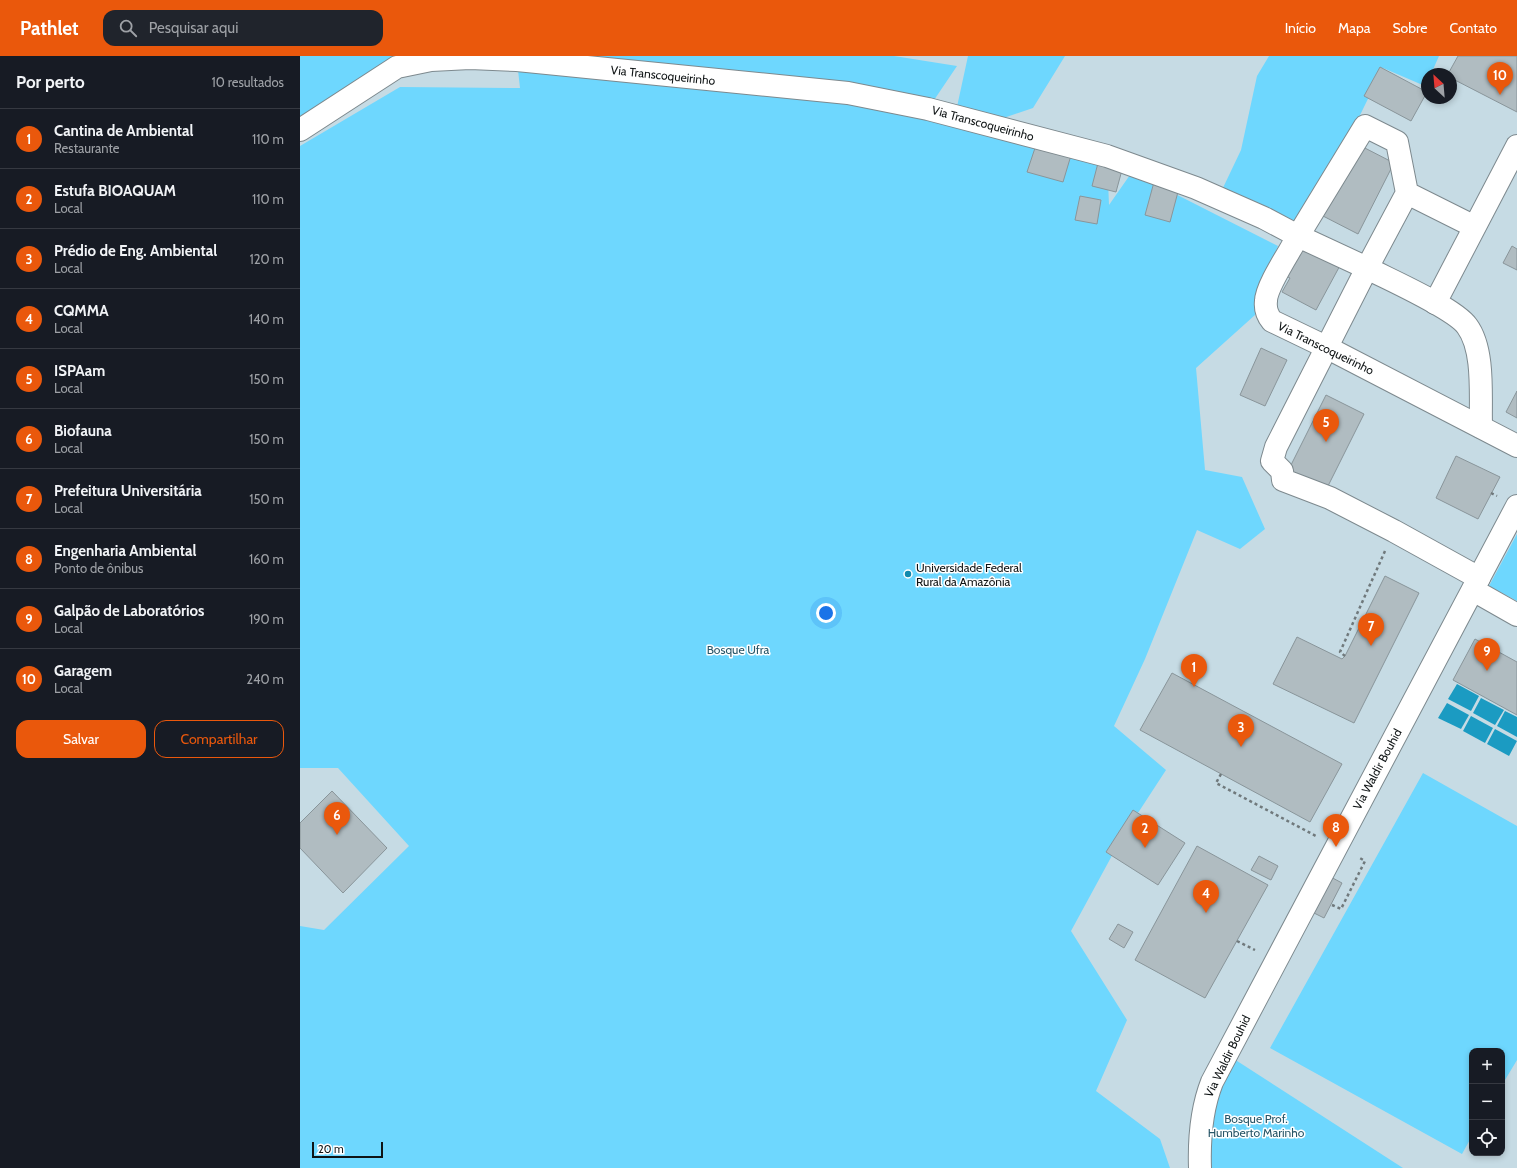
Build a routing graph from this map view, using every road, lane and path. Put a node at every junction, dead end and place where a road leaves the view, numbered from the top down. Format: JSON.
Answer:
{"nodes":[{"id":1,"x":300,"y":130,"type":"edge"},
{"id":2,"x":1517,"y":146,"type":"edge"},
{"id":3,"x":1407,"y":193,"type":"junction"},
{"id":4,"x":1474,"y":226,"type":"junction"},
{"id":5,"x":1298,"y":236,"type":"junction"},
{"id":6,"x":1367,"y":268,"type":"junction"},
{"id":7,"x":1435,"y":303,"type":"junction"},
{"id":8,"x":1326,"y":347,"type":"junction"},
{"id":9,"x":1481,"y":427,"type":"junction"},
{"id":10,"x":1517,"y":446,"type":"edge"},
{"id":11,"x":1517,"y":506,"type":"edge"},
{"id":12,"x":1394,"y":530,"type":"junction"},
{"id":13,"x":1476,"y":584,"type":"junction"},
{"id":14,"x":1517,"y":615,"type":"edge"},
{"id":15,"x":1345,"y":656,"type":"dead end"},
{"id":16,"x":1221,"y":774,"type":"dead end"},
{"id":17,"x":1336,"y":847,"type":"junction"},
{"id":18,"x":1330,"y":905,"type":"dead end"},
{"id":19,"x":1200,"y":1168,"type":"edge"}],
"edges":[{"from":1,"to":5,"type":"lane","name":"Via Transcoqueirinho"},
{"from":2,"to":4,"type":"lane"},
{"from":3,"to":4,"type":"lane"},
{"from":3,"to":5,"type":"lane"},
{"from":3,"to":6,"type":"lane"},
{"from":4,"to":7,"type":"lane"},
{"from":5,"to":6,"type":"lane"},
{"from":5,"to":8,"type":"lane","name":"Via Transcoqueirinho"},
{"from":6,"to":7,"type":"lane"},
{"from":6,"to":8,"type":"lane"},
{"from":7,"to":9,"type":"lane"},
{"from":8,"to":9,"type":"lane","name":"Via Transcoqueirinho"},
{"from":8,"to":12,"type":"lane"},
{"from":9,"to":10,"type":"lane","name":"Via Transcoqueirinho"},
{"from":11,"to":13,"type":"lane","name":"Via Waldir Bouhid"},
{"from":12,"to":13,"type":"lane"},
{"from":12,"to":15,"type":"path"},
{"from":13,"to":14,"type":"lane"},
{"from":13,"to":17,"type":"lane","name":"Via Waldir Bouhid"},
{"from":16,"to":17,"type":"path"},
{"from":17,"to":18,"type":"path"},
{"from":17,"to":19,"type":"lane","name":"Via Waldir Bouhid"}]}
